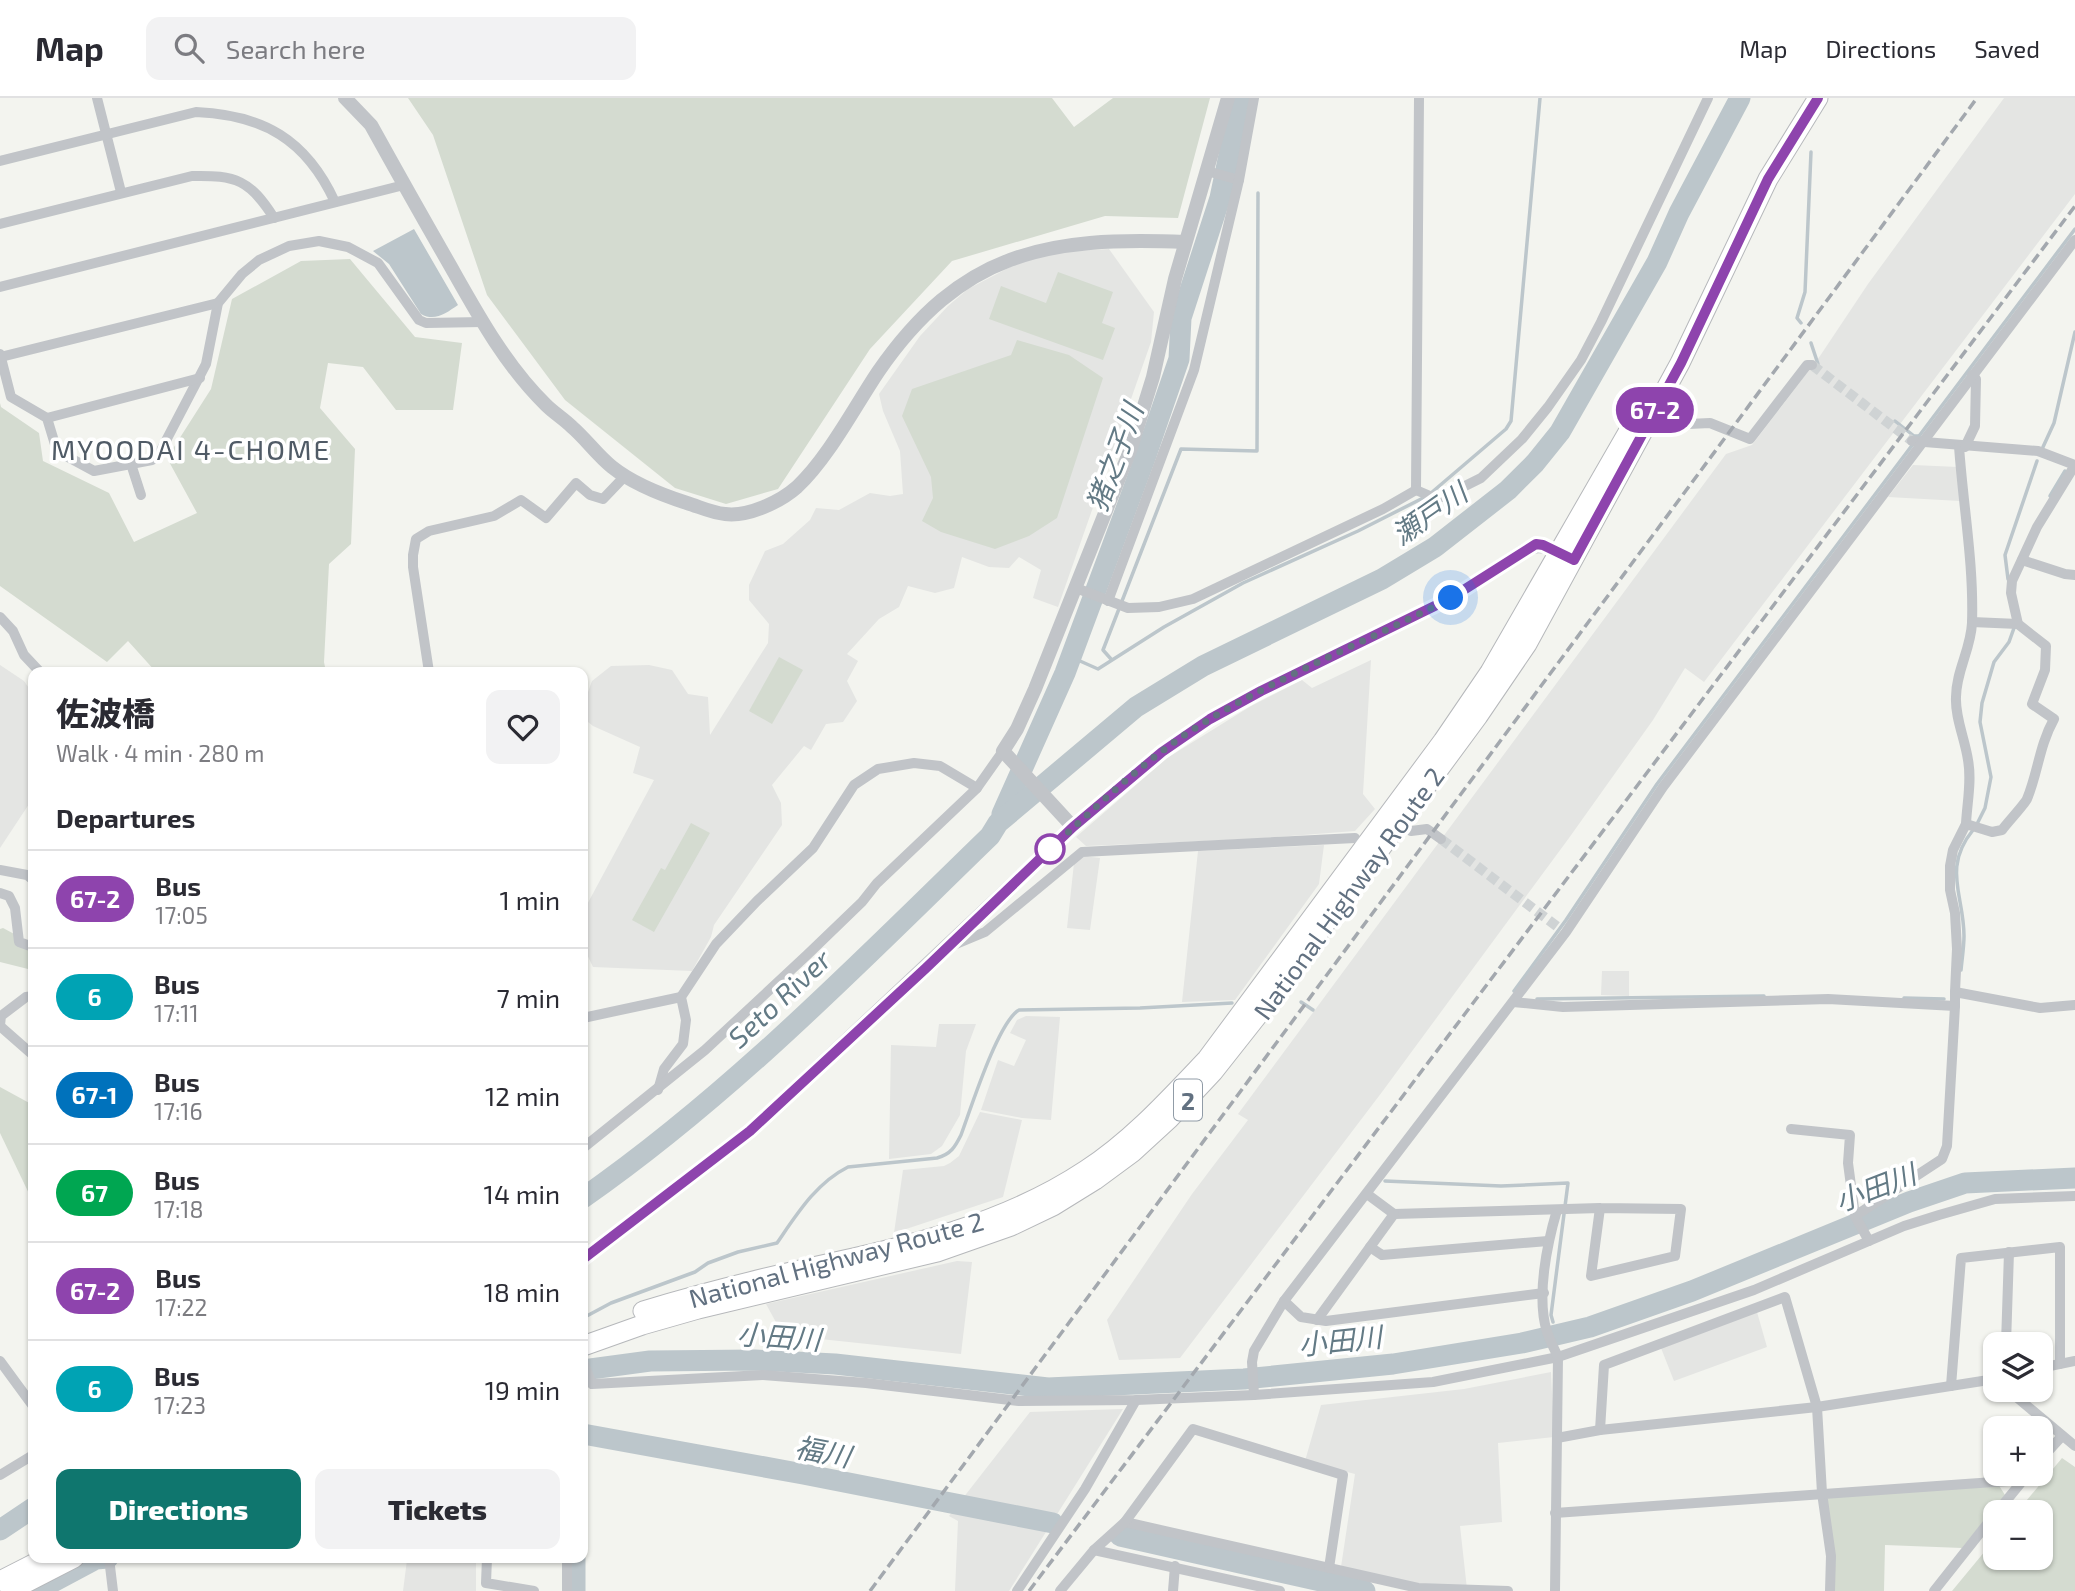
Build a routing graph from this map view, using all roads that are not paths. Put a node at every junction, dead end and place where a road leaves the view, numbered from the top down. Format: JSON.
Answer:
{"nodes":[{"id":1,"x":97,"y":98,"type":"edge"},
{"id":2,"x":345,"y":98,"type":"edge"},
{"id":3,"x":1228,"y":98,"type":"edge"},
{"id":4,"x":1254,"y":98,"type":"edge"},
{"id":5,"x":1419,"y":98,"type":"edge"},
{"id":6,"x":1708,"y":98,"type":"edge"},
{"id":7,"x":1803,"y":98,"type":"edge"},
{"id":8,"x":1818,"y":98,"type":"edge"},
{"id":9,"x":105,"y":135,"type":"junction"},
{"id":10,"x":0,"y":161,"type":"edge"},
{"id":11,"x":1211,"y":172,"type":"junction"},
{"id":12,"x":1237,"y":179,"type":"junction"},
{"id":13,"x":404,"y":185,"type":"junction"},
{"id":14,"x":121,"y":192,"type":"junction"},
{"id":15,"x":335,"y":202,"type":"junction"},
{"id":16,"x":274,"y":218,"type":"junction"},
{"id":17,"x":0,"y":224,"type":"edge"},
{"id":18,"x":2075,"y":240,"type":"edge"},
{"id":19,"x":1185,"y":242,"type":"junction"},
{"id":20,"x":0,"y":287,"type":"edge"},
{"id":21,"x":218,"y":303,"type":"junction"},
{"id":22,"x":482,"y":322,"type":"junction"},
{"id":23,"x":0,"y":356,"type":"edge"},
{"id":24,"x":1812,"y":365,"type":"dead end"},
{"id":25,"x":1972,"y":376,"type":"junction"},
{"id":26,"x":200,"y":378,"type":"junction"},
{"id":27,"x":47,"y":418,"type":"junction"},
{"id":28,"x":1646,"y":426,"type":"junction"},
{"id":29,"x":1918,"y":442,"type":"junction"},
{"id":30,"x":1962,"y":446,"type":"junction"},
{"id":31,"x":131,"y":464,"type":"junction"},
{"id":32,"x":625,"y":476,"type":"junction"},
{"id":33,"x":1423,"y":493,"type":"junction"},
{"id":34,"x":141,"y":495,"type":"dead end"},
{"id":35,"x":1567,"y":557,"type":"junction"},
{"id":36,"x":2022,"y":560,"type":"junction"},
{"id":37,"x":2075,"y":575,"type":"edge"},
{"id":38,"x":1080,"y":589,"type":"junction"},
{"id":39,"x":1109,"y":601,"type":"junction"},
{"id":40,"x":0,"y":617,"type":"edge"},
{"id":41,"x":1972,"y":622,"type":"junction"},
{"id":42,"x":2013,"y":624,"type":"junction"},
{"id":43,"x":35,"y":667,"type":"edge"},
{"id":44,"x":428,"y":667,"type":"edge"},
{"id":45,"x":1006,"y":753,"type":"junction"},
{"id":46,"x":977,"y":788,"type":"junction"},
{"id":47,"x":1070,"y":823,"type":"junction"},
{"id":48,"x":1966,"y":824,"type":"junction"},
{"id":49,"x":1411,"y":831,"type":"dead end"},
{"id":50,"x":1355,"y":838,"type":"dead end"},
{"id":51,"x":1441,"y":839,"type":"tunnel mouth"},
{"id":52,"x":0,"y":870,"type":"edge"},
{"id":53,"x":28,"y":876,"type":"edge"},
{"id":54,"x":0,"y":893,"type":"edge"},
{"id":55,"x":28,"y":945,"type":"edge"},
{"id":56,"x":946,"y":948,"type":"junction"},
{"id":57,"x":1955,"y":992,"type":"junction"},
{"id":58,"x":28,"y":997,"type":"edge"},
{"id":59,"x":681,"y":997,"type":"junction"},
{"id":60,"x":1513,"y":1002,"type":"junction"},
{"id":61,"x":2075,"y":1005,"type":"edge"},
{"id":62,"x":1955,"y":1006,"type":"junction"},
{"id":63,"x":588,"y":1017,"type":"edge"},
{"id":64,"x":0,"y":1025,"type":"edge"},
{"id":65,"x":28,"y":1041,"type":"edge"},
{"id":66,"x":659,"y":1090,"type":"junction"},
{"id":67,"x":1791,"y":1129,"type":"dead end"},
{"id":68,"x":588,"y":1144,"type":"edge"},
{"id":69,"x":1367,"y":1194,"type":"junction"},
{"id":70,"x":2075,"y":1196,"type":"edge"},
{"id":71,"x":1600,"y":1208,"type":"junction"},
{"id":72,"x":1562,"y":1210,"type":"junction"},
{"id":73,"x":1394,"y":1214,"type":"junction"},
{"id":74,"x":1856,"y":1217,"type":"junction"},
{"id":75,"x":1868,"y":1239,"type":"junction"},
{"id":76,"x":1548,"y":1241,"type":"junction"},
{"id":77,"x":1370,"y":1247,"type":"junction"},
{"id":78,"x":2009,"y":1252,"type":"junction"},
{"id":79,"x":588,"y":1255,"type":"edge"},
{"id":80,"x":1544,"y":1293,"type":"junction"},
{"id":81,"x":1284,"y":1301,"type":"junction"},
{"id":82,"x":1317,"y":1320,"type":"junction"},
{"id":83,"x":588,"y":1331,"type":"edge"},
{"id":84,"x":2006,"y":1332,"type":"edge"},
{"id":85,"x":588,"y":1344,"type":"edge"},
{"id":86,"x":1557,"y":1356,"type":"junction"},
{"id":87,"x":0,"y":1361,"type":"edge"},
{"id":88,"x":2075,"y":1361,"type":"edge"},
{"id":89,"x":2060,"y":1364,"type":"junction"},
{"id":90,"x":2053,"y":1365,"type":"edge"},
{"id":91,"x":1983,"y":1381,"type":"edge"},
{"id":92,"x":588,"y":1382,"type":"edge"},
{"id":93,"x":1951,"y":1386,"type":"junction"},
{"id":94,"x":1254,"y":1393,"type":"junction"},
{"id":95,"x":28,"y":1399,"type":"edge"},
{"id":96,"x":1136,"y":1401,"type":"junction"},
{"id":97,"x":2022,"y":1402,"type":"edge"},
{"id":98,"x":1816,"y":1407,"type":"junction"},
{"id":99,"x":1600,"y":1430,"type":"junction"},
{"id":100,"x":2062,"y":1436,"type":"junction"},
{"id":101,"x":1557,"y":1438,"type":"junction"},
{"id":102,"x":2053,"y":1446,"type":"edge"},
{"id":103,"x":2075,"y":1446,"type":"edge"},
{"id":104,"x":28,"y":1458,"type":"edge"},
{"id":105,"x":0,"y":1475,"type":"edge"},
{"id":106,"x":1983,"y":1480,"type":"edge"},
{"id":107,"x":2018,"y":1486,"type":"edge"},
{"id":108,"x":1822,"y":1493,"type":"junction"},
{"id":109,"x":2006,"y":1500,"type":"edge"},
{"id":110,"x":1555,"y":1513,"type":"junction"},
{"id":111,"x":1125,"y":1522,"type":"junction"},
{"id":112,"x":1983,"y":1529,"type":"edge"},
{"id":113,"x":1094,"y":1550,"type":"junction"},
{"id":114,"x":35,"y":1563,"type":"edge"},
{"id":115,"x":65,"y":1563,"type":"edge"},
{"id":116,"x":110,"y":1563,"type":"edge"},
{"id":117,"x":487,"y":1563,"type":"edge"},
{"id":118,"x":568,"y":1563,"type":"edge"},
{"id":119,"x":1175,"y":1566,"type":"junction"},
{"id":120,"x":1329,"y":1568,"type":"junction"},
{"id":121,"x":0,"y":1581,"type":"edge"},
{"id":122,"x":10,"y":1591,"type":"edge"},
{"id":123,"x":113,"y":1591,"type":"edge"},
{"id":124,"x":534,"y":1591,"type":"edge"},
{"id":125,"x":567,"y":1591,"type":"edge"},
{"id":126,"x":1017,"y":1591,"type":"edge"},
{"id":127,"x":1059,"y":1591,"type":"edge"},
{"id":128,"x":1173,"y":1591,"type":"edge"},
{"id":129,"x":1280,"y":1591,"type":"edge"},
{"id":130,"x":1508,"y":1591,"type":"edge"},
{"id":131,"x":1555,"y":1591,"type":"edge"},
{"id":132,"x":1830,"y":1591,"type":"edge"},
{"id":133,"x":1934,"y":1591,"type":"edge"}],
"edges":[{"from":1,"to":9,"type":"street"},
{"from":2,"to":13,"type":"street"},
{"from":3,"to":11,"type":"street"},
{"from":4,"to":12,"type":"street"},
{"from":5,"to":33,"type":"street"},
{"from":6,"to":33,"type":"street"},
{"from":7,"to":35,"type":"highway","name":"National Highway Route 2","number":"2"},
{"from":8,"to":28,"type":"highway","name":"National Highway Route 2","number":"2"},
{"from":9,"to":10,"type":"street"},
{"from":9,"to":14,"type":"street"},
{"from":9,"to":15,"type":"street"},
{"from":11,"to":12,"type":"street"},
{"from":11,"to":19,"type":"street"},
{"from":12,"to":39,"type":"street"},
{"from":13,"to":15,"type":"street"},
{"from":13,"to":22,"type":"street"},
{"from":14,"to":16,"type":"street"},
{"from":14,"to":17,"type":"street"},
{"from":15,"to":16,"type":"street"},
{"from":16,"to":20,"type":"street"},
{"from":18,"to":25,"type":"street"},
{"from":19,"to":32,"type":"street"},
{"from":19,"to":38,"type":"street"},
{"from":21,"to":22,"type":"street"},
{"from":21,"to":23,"type":"street"},
{"from":21,"to":26,"type":"street"},
{"from":22,"to":32,"type":"street"},
{"from":23,"to":27,"type":"street"},
{"from":24,"to":28,"type":"street"},
{"from":25,"to":29,"type":"street"},
{"from":25,"to":30,"type":"street"},
{"from":26,"to":27,"type":"street"},
{"from":26,"to":31,"type":"street"},
{"from":27,"to":31,"type":"street"},
{"from":28,"to":35,"type":"highway","name":"National Highway Route 2","number":"2"},
{"from":29,"to":30,"type":"street"},
{"from":29,"to":60,"type":"street"},
{"from":30,"to":36,"type":"street"},
{"from":30,"to":41,"type":"street"},
{"from":31,"to":34,"type":"street"},
{"from":32,"to":44,"type":"street"},
{"from":33,"to":39,"type":"street"},
{"from":35,"to":47,"type":"street"},
{"from":35,"to":83,"type":"highway","name":"National Highway Route 2","number":"2"},
{"from":35,"to":85,"type":"highway","name":"National Highway Route 2","number":"2"},
{"from":36,"to":37,"type":"street"},
{"from":36,"to":42,"type":"street"},
{"from":38,"to":39,"type":"street"},
{"from":38,"to":45,"type":"street"},
{"from":40,"to":43,"type":"street"},
{"from":41,"to":42,"type":"street"},
{"from":41,"to":48,"type":"street"},
{"from":42,"to":48,"type":"street"},
{"from":45,"to":46,"type":"street"},
{"from":45,"to":47,"type":"street"},
{"from":46,"to":59,"type":"street"},
{"from":46,"to":66,"type":"street"},
{"from":47,"to":56,"type":"street"},
{"from":48,"to":57,"type":"street"},
{"from":49,"to":51,"type":"street"},
{"from":50,"to":56,"type":"street"},
{"from":52,"to":53,"type":"street"},
{"from":54,"to":55,"type":"street"},
{"from":56,"to":79,"type":"street"},
{"from":57,"to":61,"type":"street"},
{"from":57,"to":62,"type":"street"},
{"from":58,"to":64,"type":"street"},
{"from":59,"to":63,"type":"street"},
{"from":59,"to":66,"type":"street"},
{"from":60,"to":62,"type":"street"},
{"from":60,"to":69,"type":"street"},
{"from":62,"to":74,"type":"street"},
{"from":64,"to":65,"type":"street"},
{"from":66,"to":68,"type":"street"},
{"from":67,"to":74,"type":"street"},
{"from":69,"to":73,"type":"street"},
{"from":69,"to":81,"type":"street"},
{"from":70,"to":75,"type":"street"},
{"from":71,"to":71,"type":"street"},
{"from":71,"to":72,"type":"street"},
{"from":72,"to":73,"type":"street"},
{"from":72,"to":76,"type":"street"},
{"from":73,"to":77,"type":"street"},
{"from":74,"to":75,"type":"street"},
{"from":75,"to":86,"type":"street"},
{"from":76,"to":77,"type":"street"},
{"from":76,"to":80,"type":"street"},
{"from":77,"to":82,"type":"street"},
{"from":78,"to":84,"type":"street"},
{"from":78,"to":89,"type":"street"},
{"from":78,"to":93,"type":"street"},
{"from":80,"to":82,"type":"street"},
{"from":80,"to":86,"type":"street"},
{"from":81,"to":82,"type":"street"},
{"from":81,"to":94,"type":"street"},
{"from":86,"to":94,"type":"street"},
{"from":86,"to":101,"type":"street"},
{"from":87,"to":95,"type":"street"},
{"from":88,"to":89,"type":"street"},
{"from":89,"to":90,"type":"street"},
{"from":91,"to":93,"type":"street"},
{"from":92,"to":96,"type":"street"},
{"from":93,"to":98,"type":"street"},
{"from":94,"to":96,"type":"street"},
{"from":96,"to":126,"type":"street"},
{"from":97,"to":100,"type":"street"},
{"from":98,"to":99,"type":"street"},
{"from":98,"to":99,"type":"street"},
{"from":98,"to":108,"type":"street"},
{"from":99,"to":101,"type":"street"},
{"from":100,"to":102,"type":"street"},
{"from":100,"to":103,"type":"street"},
{"from":101,"to":110,"type":"street"},
{"from":104,"to":105,"type":"street"},
{"from":106,"to":108,"type":"street"},
{"from":107,"to":109,"type":"street"},
{"from":108,"to":110,"type":"street"},
{"from":108,"to":132,"type":"street"},
{"from":110,"to":131,"type":"street"},
{"from":111,"to":113,"type":"street"},
{"from":111,"to":120,"type":"street"},
{"from":111,"to":120,"type":"street"},
{"from":112,"to":133,"type":"street"},
{"from":113,"to":119,"type":"street"},
{"from":113,"to":127,"type":"street"},
{"from":114,"to":121,"type":"highway"},
{"from":115,"to":122,"type":"highway"},
{"from":116,"to":123,"type":"street"},
{"from":117,"to":124,"type":"street"},
{"from":118,"to":125,"type":"street"},
{"from":119,"to":128,"type":"street"},
{"from":119,"to":129,"type":"street"},
{"from":120,"to":130,"type":"street"}]}
